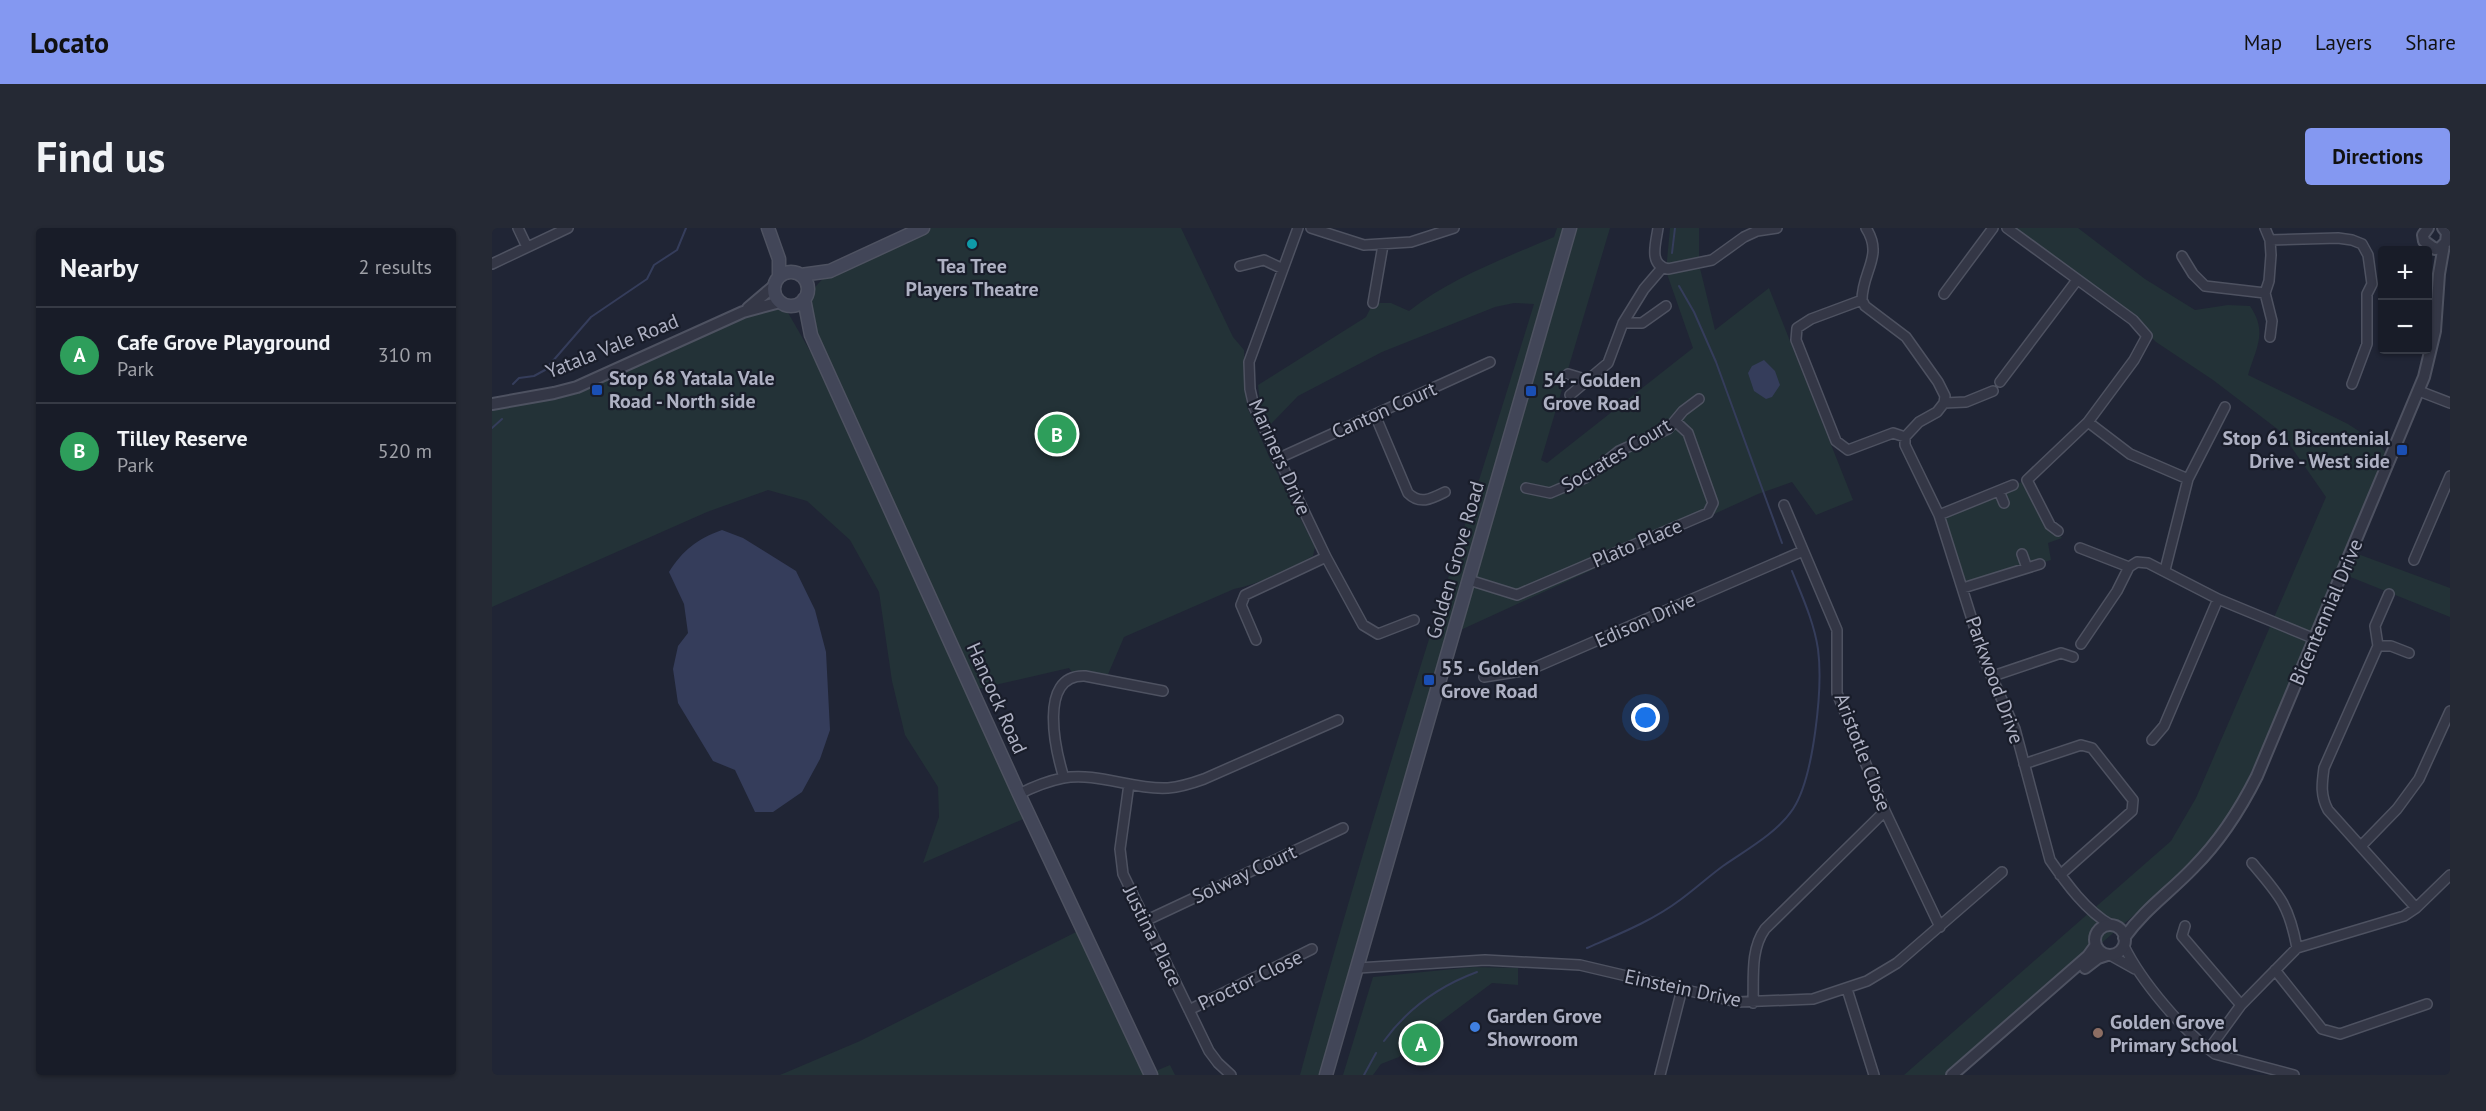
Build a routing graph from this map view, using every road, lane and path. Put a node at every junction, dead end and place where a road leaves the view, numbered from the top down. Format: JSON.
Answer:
{"nodes":[{"id":1,"x":518,"y":228,"type":"edge"},
{"id":2,"x":568,"y":228,"type":"edge"},
{"id":3,"x":770,"y":228,"type":"edge"},
{"id":4,"x":923,"y":228,"type":"edge"},
{"id":5,"x":1298,"y":228,"type":"edge"},
{"id":6,"x":1311,"y":228,"type":"edge"},
{"id":7,"x":1454,"y":228,"type":"edge"},
{"id":8,"x":1570,"y":228,"type":"edge"},
{"id":9,"x":1658,"y":228,"type":"edge"},
{"id":10,"x":1777,"y":228,"type":"edge"},
{"id":11,"x":1866,"y":228,"type":"edge"},
{"id":12,"x":1993,"y":228,"type":"edge"},
{"id":13,"x":2007,"y":228,"type":"edge"},
{"id":14,"x":2265,"y":228,"type":"edge"},
{"id":15,"x":2428,"y":228,"type":"edge"},
{"id":16,"x":2446,"y":229,"type":"edge"},
{"id":17,"x":2270,"y":240,"type":"junction"},
{"id":18,"x":2447,"y":242,"type":"edge"},
{"id":19,"x":1383,"y":245,"type":"junction"},
{"id":20,"x":2430,"y":246,"type":"edge"},
{"id":21,"x":527,"y":247,"type":"junction"},
{"id":22,"x":2432,"y":248,"type":"joint"},
{"id":23,"x":2182,"y":256,"type":"dead end"},
{"id":24,"x":492,"y":264,"type":"edge"},
{"id":25,"x":1240,"y":266,"type":"dead end"},
{"id":26,"x":1662,"y":268,"type":"junction"},
{"id":27,"x":1282,"y":269,"type":"junction"},
{"id":28,"x":830,"y":271,"type":"junction"},
{"id":29,"x":798,"y":274,"type":"junction"},
{"id":30,"x":2439,"y":274,"type":"junction"},
{"id":31,"x":2078,"y":280,"type":"junction"},
{"id":32,"x":777,"y":281,"type":"junction"},
{"id":33,"x":2265,"y":293,"type":"junction"},
{"id":34,"x":1944,"y":294,"type":"dead end"},
{"id":35,"x":806,"y":296,"type":"junction"},
{"id":36,"x":1862,"y":300,"type":"junction"},
{"id":37,"x":1374,"y":303,"type":"dead end"},
{"id":38,"x":784,"y":304,"type":"junction"},
{"id":39,"x":1666,"y":306,"type":"dead end"},
{"id":40,"x":743,"y":312,"type":"junction"},
{"id":41,"x":1623,"y":322,"type":"junction"},
{"id":42,"x":811,"y":335,"type":"junction"},
{"id":43,"x":2270,"y":337,"type":"dead end"},
{"id":44,"x":1490,"y":362,"type":"dead end"},
{"id":45,"x":1568,"y":374,"type":"dead end"},
{"id":46,"x":1588,"y":380,"type":"junction"},
{"id":47,"x":2000,"y":382,"type":"dead end"},
{"id":48,"x":2352,"y":384,"type":"dead end"},
{"id":49,"x":1993,"y":391,"type":"dead end"},
{"id":50,"x":2419,"y":391,"type":"junction"},
{"id":51,"x":1570,"y":395,"type":"dead end"},
{"id":52,"x":1699,"y":399,"type":"dead end"},
{"id":53,"x":1944,"y":403,"type":"junction"},
{"id":54,"x":2450,"y":403,"type":"edge"},
{"id":55,"x":492,"y":404,"type":"edge"},
{"id":56,"x":2225,"y":407,"type":"dead end"},
{"id":57,"x":1374,"y":415,"type":"junction"},
{"id":58,"x":1675,"y":421,"type":"junction"},
{"id":59,"x":2088,"y":422,"type":"junction"},
{"id":60,"x":1905,"y":437,"type":"junction"},
{"id":61,"x":1277,"y":459,"type":"junction"},
{"id":62,"x":2450,"y":476,"type":"edge"},
{"id":63,"x":2188,"y":478,"type":"junction"},
{"id":64,"x":2013,"y":485,"type":"dead end"},
{"id":65,"x":1526,"y":489,"type":"dead end"},
{"id":66,"x":1999,"y":491,"type":"junction"},
{"id":67,"x":1445,"y":492,"type":"dead end"},
{"id":68,"x":2004,"y":503,"type":"dead end"},
{"id":69,"x":1784,"y":505,"type":"dead end"},
{"id":70,"x":1939,"y":514,"type":"junction"},
{"id":71,"x":2058,"y":531,"type":"dead end"},
{"id":72,"x":2080,"y":548,"type":"dead end"},
{"id":73,"x":1803,"y":551,"type":"junction"},
{"id":74,"x":2022,"y":554,"type":"dead end"},
{"id":75,"x":1326,"y":557,"type":"junction"},
{"id":76,"x":2414,"y":560,"type":"dead end"},
{"id":77,"x":2040,"y":564,"type":"dead end"},
{"id":78,"x":2129,"y":567,"type":"junction"},
{"id":79,"x":2027,"y":568,"type":"junction"},
{"id":80,"x":2165,"y":570,"type":"junction"},
{"id":81,"x":1469,"y":580,"type":"junction"},
{"id":82,"x":1963,"y":588,"type":"junction"},
{"id":83,"x":2389,"y":594,"type":"dead end"},
{"id":84,"x":2218,"y":599,"type":"junction"},
{"id":85,"x":1414,"y":620,"type":"dead end"},
{"id":86,"x":2314,"y":639,"type":"junction"},
{"id":87,"x":1256,"y":640,"type":"dead end"},
{"id":88,"x":2081,"y":644,"type":"dead end"},
{"id":89,"x":2378,"y":646,"type":"junction"},
{"id":90,"x":2409,"y":653,"type":"dead end"},
{"id":91,"x":2073,"y":657,"type":"dead end"},
{"id":92,"x":1993,"y":676,"type":"junction"},
{"id":93,"x":1484,"y":677,"type":"dead end"},
{"id":94,"x":1163,"y":691,"type":"dead end"},
{"id":95,"x":2450,"y":711,"type":"edge"},
{"id":96,"x":1338,"y":720,"type":"dead end"},
{"id":97,"x":2152,"y":740,"type":"dead end"},
{"id":98,"x":2024,"y":764,"type":"junction"},
{"id":99,"x":1064,"y":778,"type":"junction"},
{"id":100,"x":1129,"y":784,"type":"junction"},
{"id":101,"x":1019,"y":794,"type":"junction"},
{"id":102,"x":1885,"y":811,"type":"junction"},
{"id":103,"x":1343,"y":828,"type":"dead end"},
{"id":104,"x":2362,"y":845,"type":"junction"},
{"id":105,"x":2252,"y":863,"type":"dead end"},
{"id":106,"x":2002,"y":872,"type":"dead end"},
{"id":107,"x":2060,"y":875,"type":"junction"},
{"id":108,"x":2449,"y":878,"type":"edge"},
{"id":109,"x":2416,"y":908,"type":"junction"},
{"id":110,"x":2142,"y":914,"type":"junction"},
{"id":111,"x":2095,"y":915,"type":"junction"},
{"id":112,"x":1145,"y":921,"type":"junction"},
{"id":113,"x":2114,"y":926,"type":"junction"},
{"id":114,"x":2184,"y":926,"type":"dead end"},
{"id":115,"x":1940,"y":927,"type":"junction"},
{"id":116,"x":2100,"y":930,"type":"junction"},
{"id":117,"x":2124,"y":942,"type":"junction"},
{"id":118,"x":2096,"y":945,"type":"junction"},
{"id":119,"x":2297,"y":948,"type":"junction"},
{"id":120,"x":1312,"y":949,"type":"dead end"},
{"id":121,"x":2109,"y":955,"type":"junction"},
{"id":122,"x":1358,"y":968,"type":"junction"},
{"id":123,"x":2135,"y":969,"type":"junction"},
{"id":124,"x":2276,"y":970,"type":"junction"},
{"id":125,"x":1682,"y":989,"type":"junction"},
{"id":126,"x":1847,"y":989,"type":"junction"},
{"id":127,"x":1753,"y":1003,"type":"junction"},
{"id":128,"x":2427,"y":1004,"type":"dead end"},
{"id":129,"x":2241,"y":1005,"type":"junction"},
{"id":130,"x":1189,"y":1010,"type":"junction"},
{"id":131,"x":2209,"y":1049,"type":"junction"},
{"id":132,"x":1151,"y":1075,"type":"edge"},
{"id":133,"x":1231,"y":1075,"type":"edge"},
{"id":134,"x":1326,"y":1075,"type":"edge"},
{"id":135,"x":1660,"y":1075,"type":"edge"},
{"id":136,"x":1874,"y":1075,"type":"edge"},
{"id":137,"x":1952,"y":1075,"type":"edge"},
{"id":138,"x":1962,"y":1075,"type":"edge"},
{"id":139,"x":2294,"y":1075,"type":"edge"}],
"edges":[{"from":1,"to":21,"type":"street"},
{"from":2,"to":21,"type":"street"},
{"from":3,"to":29,"type":"main road"},
{"from":3,"to":32,"type":"main road"},
{"from":4,"to":28,"type":"main road"},
{"from":5,"to":27,"type":"street","name":"Mariners Drive"},
{"from":6,"to":19,"type":"street"},
{"from":7,"to":19,"type":"street"},
{"from":8,"to":81,"type":"main road","name":"Golden Grove Road"},
{"from":9,"to":26,"type":"street"},
{"from":10,"to":26,"type":"street"},
{"from":11,"to":36,"type":"street"},
{"from":12,"to":34,"type":"street"},
{"from":13,"to":31,"type":"street"},
{"from":14,"to":17,"type":"street"},
{"from":15,"to":20,"type":"street","name":"Bicentennial Drive"},
{"from":16,"to":18,"type":"street","name":"Bicentennial Drive"},
{"from":17,"to":33,"type":"street"},
{"from":17,"to":48,"type":"street"},
{"from":18,"to":22,"type":"street"},
{"from":18,"to":30,"type":"street","name":"Bicentennial Drive"},
{"from":19,"to":37,"type":"street"},
{"from":21,"to":24,"type":"street"},
{"from":22,"to":30,"type":"street","name":"Bicentennial Drive"},
{"from":23,"to":33,"type":"street"},
{"from":25,"to":27,"type":"street"},
{"from":26,"to":41,"type":"street"},
{"from":27,"to":61,"type":"street","name":"Mariners Drive"},
{"from":28,"to":29,"type":"main road"},
{"from":28,"to":35,"type":"main road"},
{"from":29,"to":32,"type":"main road"},
{"from":29,"to":35,"type":"main road"},
{"from":30,"to":50,"type":"street","name":"Bicentennial Drive"},
{"from":31,"to":47,"type":"street"},
{"from":31,"to":59,"type":"street"},
{"from":32,"to":38,"type":"main road"},
{"from":32,"to":40,"type":"street","name":"Yatala Vale Road"},
{"from":33,"to":43,"type":"street"},
{"from":35,"to":38,"type":"main road"},
{"from":35,"to":42,"type":"main road","name":"Hancock Road"},
{"from":36,"to":53,"type":"street"},
{"from":36,"to":60,"type":"street"},
{"from":38,"to":40,"type":"street","name":"Yatala Vale Road"},
{"from":38,"to":42,"type":"main road","name":"Hancock Road"},
{"from":39,"to":41,"type":"street"},
{"from":40,"to":55,"type":"street","name":"Yatala Vale Road"},
{"from":41,"to":46,"type":"street"},
{"from":42,"to":101,"type":"main road","name":"Hancock Road"},
{"from":44,"to":57,"type":"street","name":"Canton Court"},
{"from":45,"to":46,"type":"street"},
{"from":46,"to":51,"type":"street"},
{"from":49,"to":53,"type":"street"},
{"from":50,"to":54,"type":"street"},
{"from":50,"to":86,"type":"street","name":"Bicentennial Drive"},
{"from":52,"to":58,"type":"street","name":"Socrates Court"},
{"from":53,"to":60,"type":"street"},
{"from":56,"to":63,"type":"street"},
{"from":57,"to":61,"type":"street","name":"Canton Court"},
{"from":57,"to":67,"type":"street"},
{"from":58,"to":65,"type":"street","name":"Socrates Court"},
{"from":58,"to":81,"type":"street","name":"Plato Place"},
{"from":59,"to":63,"type":"street"},
{"from":59,"to":71,"type":"street"},
{"from":60,"to":70,"type":"street","name":"Parkwood Drive"},
{"from":61,"to":75,"type":"street","name":"Mariners Drive"},
{"from":62,"to":76,"type":"street"},
{"from":63,"to":80,"type":"street"},
{"from":64,"to":66,"type":"street"},
{"from":66,"to":68,"type":"street"},
{"from":66,"to":70,"type":"street"},
{"from":69,"to":73,"type":"street","name":"Aristotle Close"},
{"from":70,"to":82,"type":"street","name":"Parkwood Drive"},
{"from":72,"to":78,"type":"street"},
{"from":73,"to":93,"type":"street","name":"Edison Drive"},
{"from":73,"to":102,"type":"street","name":"Aristotle Close"},
{"from":74,"to":79,"type":"street"},
{"from":75,"to":85,"type":"street","name":"Mariners Drive"},
{"from":75,"to":87,"type":"street"},
{"from":77,"to":79,"type":"street"},
{"from":78,"to":80,"type":"street"},
{"from":78,"to":88,"type":"street"},
{"from":79,"to":82,"type":"street"},
{"from":80,"to":84,"type":"street"},
{"from":81,"to":122,"type":"main road","name":"Golden Grove Road"},
{"from":82,"to":92,"type":"street","name":"Parkwood Drive"},
{"from":83,"to":89,"type":"street"},
{"from":84,"to":86,"type":"street"},
{"from":84,"to":97,"type":"street"},
{"from":86,"to":110,"type":"street","name":"Bicentennial Drive"},
{"from":89,"to":90,"type":"street"},
{"from":89,"to":104,"type":"street"},
{"from":91,"to":92,"type":"street"},
{"from":92,"to":98,"type":"street","name":"Parkwood Drive"},
{"from":94,"to":99,"type":"street"},
{"from":95,"to":104,"type":"street"},
{"from":96,"to":100,"type":"street"},
{"from":98,"to":107,"type":"street","name":"Parkwood Drive"},
{"from":98,"to":107,"type":"street"},
{"from":99,"to":100,"type":"street"},
{"from":99,"to":101,"type":"street"},
{"from":100,"to":112,"type":"street","name":"Justina Place"},
{"from":101,"to":132,"type":"main road","name":"Hancock Road"},
{"from":102,"to":115,"type":"street","name":"Aristotle Close"},
{"from":102,"to":127,"type":"street"},
{"from":103,"to":112,"type":"street","name":"Solway Court"},
{"from":104,"to":109,"type":"street"},
{"from":105,"to":119,"type":"street"},
{"from":106,"to":115,"type":"street","name":"Einstein Drive"},
{"from":107,"to":111,"type":"street","name":"Parkwood Drive"},
{"from":108,"to":109,"type":"street"},
{"from":109,"to":119,"type":"street"},
{"from":110,"to":113,"type":"street","name":"Bicentennial Drive"},
{"from":110,"to":117,"type":"street","name":"Bicentennial Drive"},
{"from":111,"to":113,"type":"street","name":"Parkwood Drive"},
{"from":111,"to":116,"type":"street","name":"Parkwood Drive"},
{"from":112,"to":130,"type":"street","name":"Justina Place"},
{"from":113,"to":116,"type":"street"},
{"from":113,"to":117,"type":"street"},
{"from":114,"to":129,"type":"street"},
{"from":115,"to":126,"type":"street","name":"Einstein Drive"},
{"from":116,"to":118,"type":"street"},
{"from":117,"to":121,"type":"street"},
{"from":117,"to":123,"type":"street"},
{"from":118,"to":121,"type":"street"},
{"from":118,"to":137,"type":"street"},
{"from":119,"to":124,"type":"street"},
{"from":120,"to":130,"type":"street","name":"Proctor Close"},
{"from":121,"to":123,"type":"street"},
{"from":121,"to":138,"type":"street"},
{"from":122,"to":125,"type":"street","name":"Einstein Drive"},
{"from":122,"to":134,"type":"main road","name":"Golden Grove Road"},
{"from":123,"to":131,"type":"street"},
{"from":124,"to":128,"type":"street"},
{"from":124,"to":129,"type":"street"},
{"from":125,"to":127,"type":"street","name":"Einstein Drive"},
{"from":125,"to":135,"type":"street"},
{"from":126,"to":127,"type":"street","name":"Einstein Drive"},
{"from":126,"to":136,"type":"street"},
{"from":129,"to":131,"type":"street"},
{"from":130,"to":133,"type":"street","name":"Justina Place"},
{"from":131,"to":139,"type":"street"}]}
